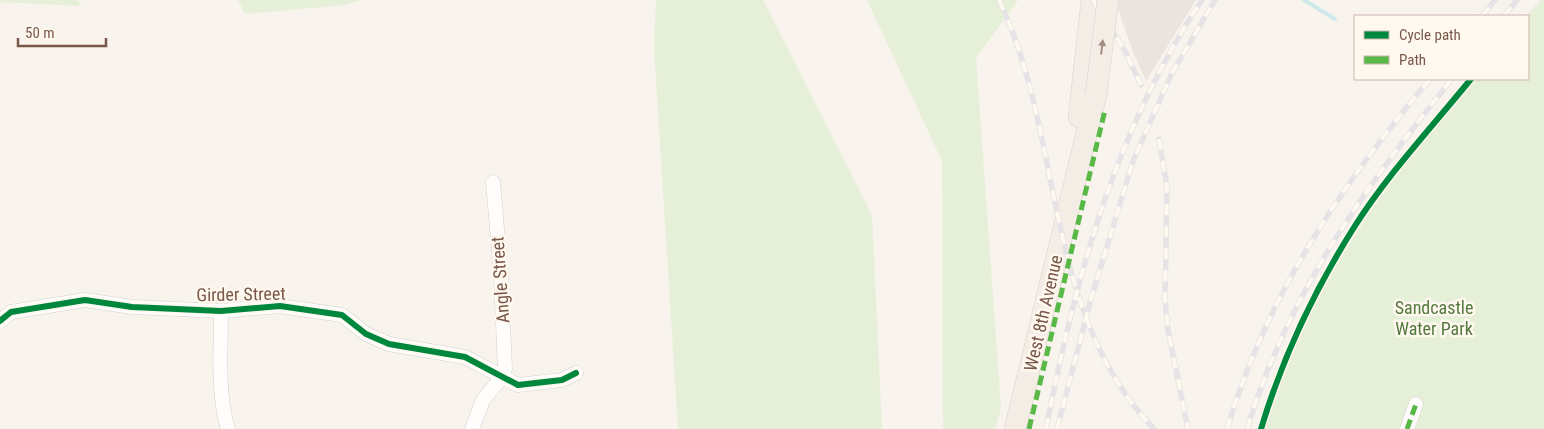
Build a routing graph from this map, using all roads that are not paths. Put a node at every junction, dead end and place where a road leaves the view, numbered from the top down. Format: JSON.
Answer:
{"nodes":[{"id":1,"x":1092,"y":0,"type":"edge"},
{"id":2,"x":1108,"y":0,"type":"edge"},
{"id":3,"x":1089,"y":94,"type":"junction"},
{"id":4,"x":493,"y":182,"type":"dead end"},
{"id":5,"x":221,"y":312,"type":"junction"},
{"id":6,"x":0,"y":321,"type":"edge"},
{"id":7,"x":576,"y":372,"type":"dead end"},
{"id":8,"x":502,"y":377,"type":"junction"},
{"id":9,"x":1416,"y":404,"type":"dead end"},
{"id":10,"x":228,"y":429,"type":"edge"},
{"id":11,"x":472,"y":429,"type":"edge"},
{"id":12,"x":1015,"y":429,"type":"edge"},
{"id":13,"x":1407,"y":429,"type":"edge"}],
"edges":[{"from":1,"to":3,"type":"main road"},
{"from":3,"to":2,"type":"main road","one_way":true,"bridge":true},
{"from":3,"to":12,"type":"main road","name":"West 8th Avenue"},
{"from":4,"to":8,"type":"street","name":"Angle Street"},
{"from":5,"to":6,"type":"street","name":"Girder Street"},
{"from":5,"to":8,"type":"street","name":"Girder Street"},
{"from":5,"to":10,"type":"street"},
{"from":7,"to":8,"type":"street"},
{"from":8,"to":11,"type":"street"},
{"from":9,"to":13,"type":"street"}]}
